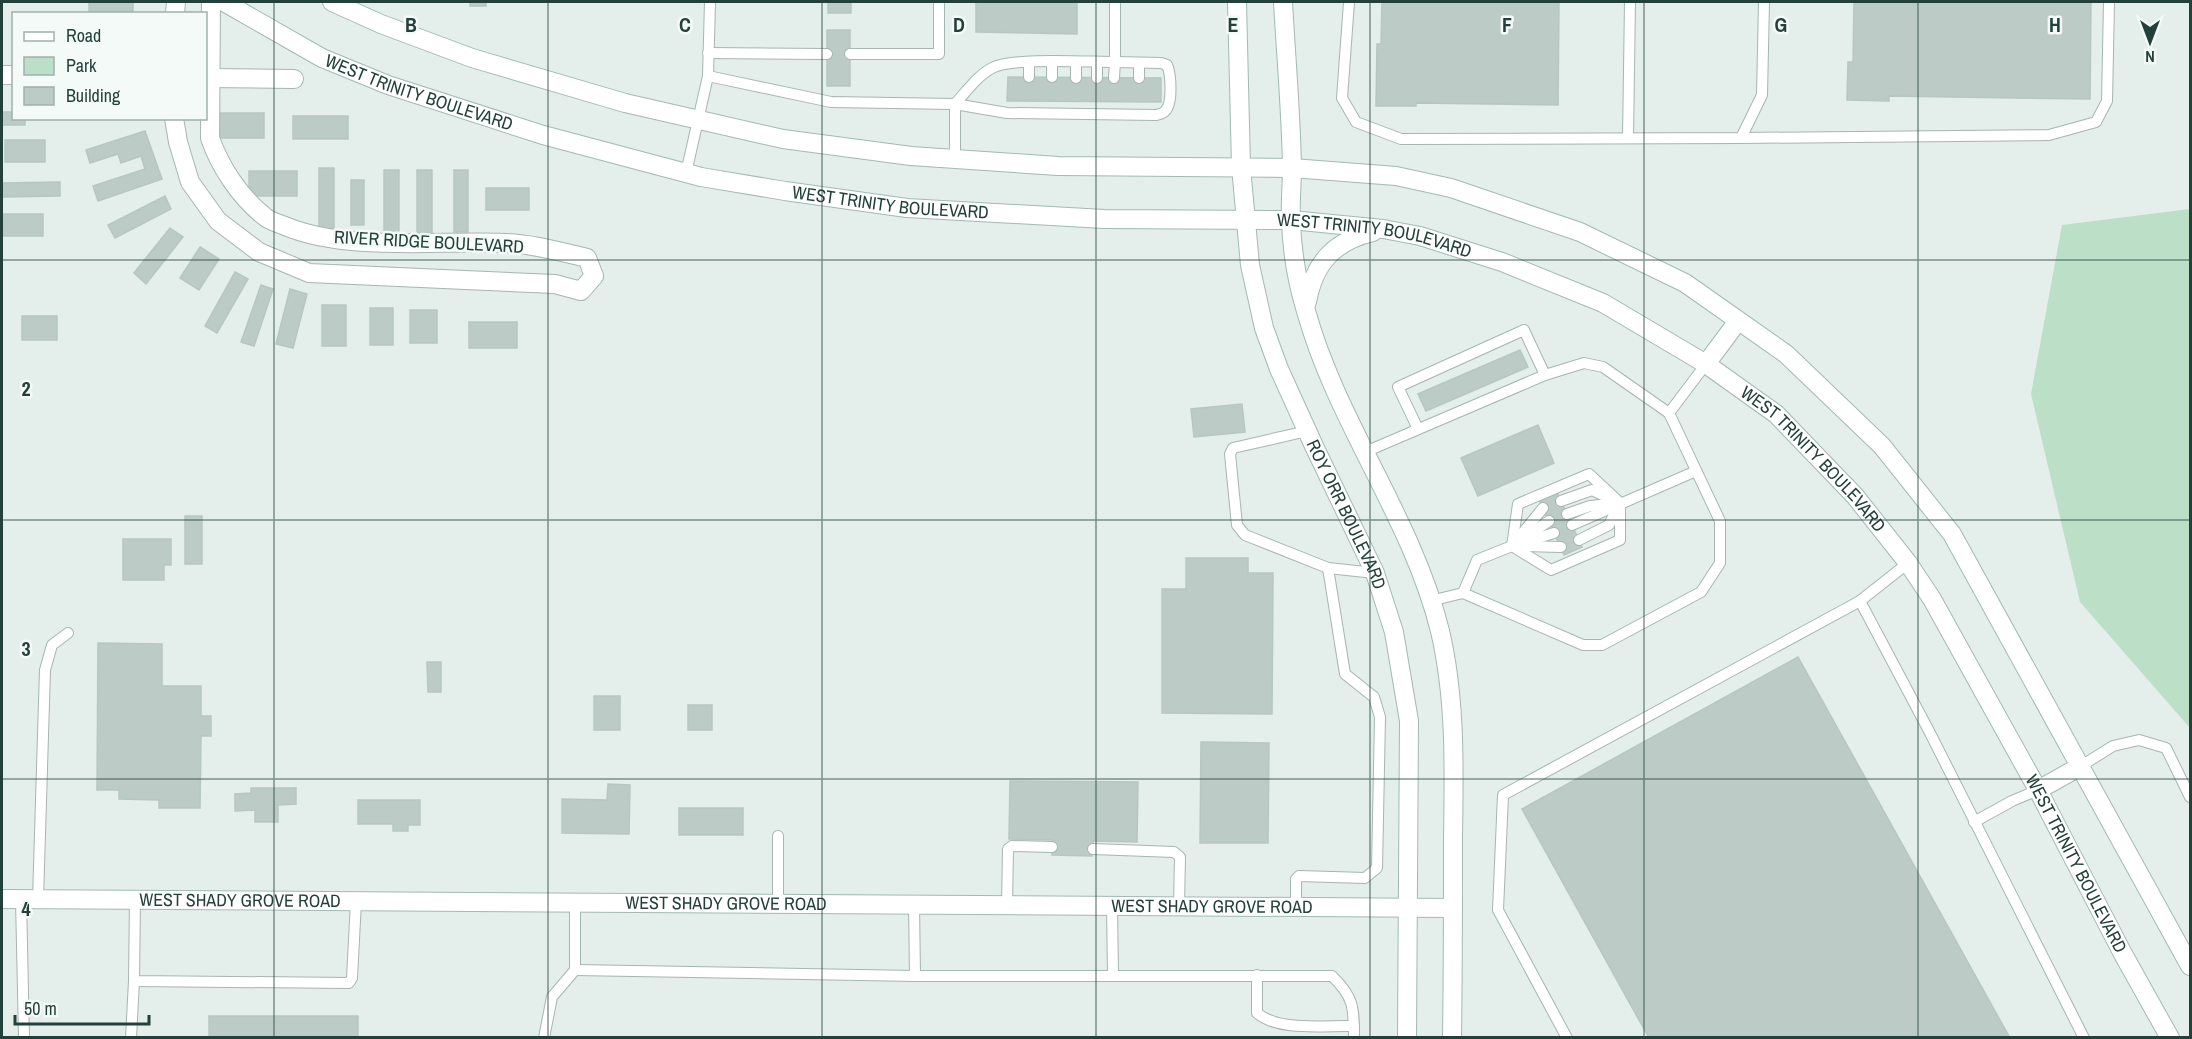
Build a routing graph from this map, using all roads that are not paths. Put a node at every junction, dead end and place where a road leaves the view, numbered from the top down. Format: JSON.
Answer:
{"nodes":[{"id":1,"x":211,"y":2,"type":"edge"},
{"id":2,"x":224,"y":2,"type":"edge"},
{"id":3,"x":332,"y":2,"type":"edge"},
{"id":4,"x":710,"y":2,"type":"edge"},
{"id":5,"x":939,"y":2,"type":"edge"},
{"id":6,"x":1115,"y":2,"type":"edge"},
{"id":7,"x":1237,"y":2,"type":"edge"},
{"id":8,"x":1283,"y":2,"type":"edge"},
{"id":9,"x":1349,"y":2,"type":"edge"},
{"id":10,"x":1630,"y":2,"type":"edge"},
{"id":11,"x":1764,"y":2,"type":"edge"},
{"id":12,"x":2109,"y":2,"type":"edge"},
{"id":13,"x":708,"y":53,"type":"junction"},
{"id":14,"x":827,"y":54,"type":"dead end"},
{"id":15,"x":850,"y":54,"type":"dead end"},
{"id":16,"x":1029,"y":62,"type":"junction"},
{"id":17,"x":1052,"y":62,"type":"junction"},
{"id":18,"x":1076,"y":62,"type":"junction"},
{"id":19,"x":1096,"y":62,"type":"junction"},
{"id":20,"x":1114,"y":62,"type":"junction"},
{"id":21,"x":1139,"y":63,"type":"junction"},
{"id":22,"x":708,"y":76,"type":"junction"},
{"id":23,"x":1029,"y":77,"type":"dead end"},
{"id":24,"x":1052,"y":77,"type":"dead end"},
{"id":25,"x":208,"y":78,"type":"edge"},
{"id":26,"x":1076,"y":78,"type":"dead end"},
{"id":27,"x":1097,"y":78,"type":"dead end"},
{"id":28,"x":1114,"y":78,"type":"dead end"},
{"id":29,"x":1139,"y":78,"type":"dead end"},
{"id":30,"x":294,"y":79,"type":"dead end"},
{"id":31,"x":1029,"y":101,"type":"dead end"},
{"id":32,"x":1052,"y":101,"type":"dead end"},
{"id":33,"x":1076,"y":102,"type":"dead end"},
{"id":34,"x":1097,"y":102,"type":"dead end"},
{"id":35,"x":1114,"y":102,"type":"dead end"},
{"id":36,"x":1139,"y":102,"type":"dead end"},
{"id":37,"x":955,"y":104,"type":"junction"},
{"id":38,"x":1029,"y":114,"type":"junction"},
{"id":39,"x":1052,"y":114,"type":"junction"},
{"id":40,"x":1076,"y":114,"type":"junction"},
{"id":41,"x":1097,"y":114,"type":"junction"},
{"id":42,"x":1114,"y":115,"type":"junction"},
{"id":43,"x":1140,"y":115,"type":"junction"},
{"id":44,"x":174,"y":120,"type":"edge"},
{"id":45,"x":699,"y":120,"type":"junction"},
{"id":46,"x":1628,"y":138,"type":"junction"},
{"id":47,"x":1741,"y":138,"type":"junction"},
{"id":48,"x":955,"y":159,"type":"junction"},
{"id":49,"x":1241,"y":167,"type":"junction"},
{"id":50,"x":1292,"y":168,"type":"junction"},
{"id":51,"x":686,"y":173,"type":"junction"},
{"id":52,"x":1246,"y":220,"type":"junction"},
{"id":53,"x":1291,"y":220,"type":"junction"},
{"id":54,"x":1383,"y":229,"type":"junction"},
{"id":55,"x":1305,"y":310,"type":"junction"},
{"id":56,"x":1738,"y":321,"type":"junction"},
{"id":57,"x":1706,"y":364,"type":"junction"},
{"id":58,"x":1545,"y":375,"type":"junction"},
{"id":59,"x":1669,"y":413,"type":"junction"},
{"id":60,"x":1418,"y":429,"type":"junction"},
{"id":61,"x":1307,"y":432,"type":"junction"},
{"id":62,"x":1365,"y":452,"type":"junction"},
{"id":63,"x":1696,"y":471,"type":"junction"},
{"id":64,"x":1561,"y":501,"type":"dead end"},
{"id":65,"x":1620,"y":503,"type":"junction"},
{"id":66,"x":1543,"y":508,"type":"dead end"},
{"id":67,"x":1567,"y":514,"type":"dead end"},
{"id":68,"x":1549,"y":521,"type":"dead end"},
{"id":69,"x":1572,"y":525,"type":"dead end"},
{"id":70,"x":1554,"y":533,"type":"dead end"},
{"id":71,"x":1579,"y":540,"type":"dead end"},
{"id":72,"x":1512,"y":546,"type":"junction"},
{"id":73,"x":1561,"y":547,"type":"dead end"},
{"id":74,"x":1908,"y":563,"type":"junction"},
{"id":75,"x":1328,"y":568,"type":"junction"},
{"id":76,"x":1375,"y":573,"type":"junction"},
{"id":77,"x":1463,"y":593,"type":"junction"},
{"id":78,"x":1430,"y":601,"type":"junction"},
{"id":79,"x":1860,"y":601,"type":"junction"},
{"id":80,"x":68,"y":633,"type":"dead end"},
{"id":81,"x":2081,"y":766,"type":"junction"},
{"id":82,"x":2038,"y":790,"type":"junction"},
{"id":83,"x":2190,"y":797,"type":"edge"},
{"id":84,"x":1974,"y":822,"type":"junction"},
{"id":85,"x":778,"y":836,"type":"dead end"},
{"id":86,"x":1052,"y":847,"type":"dead end"},
{"id":87,"x":1092,"y":849,"type":"dead end"},
{"id":88,"x":2,"y":899,"type":"edge"},
{"id":89,"x":30,"y":899,"type":"junction"},
{"id":90,"x":135,"y":900,"type":"junction"},
{"id":91,"x":356,"y":901,"type":"junction"},
{"id":92,"x":574,"y":902,"type":"junction"},
{"id":93,"x":778,"y":904,"type":"junction"},
{"id":94,"x":914,"y":904,"type":"junction"},
{"id":95,"x":1007,"y":905,"type":"junction"},
{"id":96,"x":1112,"y":906,"type":"junction"},
{"id":97,"x":1179,"y":906,"type":"junction"},
{"id":98,"x":1296,"y":907,"type":"junction"},
{"id":99,"x":1407,"y":908,"type":"junction"},
{"id":100,"x":1453,"y":908,"type":"junction"},
{"id":101,"x":2190,"y":966,"type":"edge"},
{"id":102,"x":575,"y":970,"type":"junction"},
{"id":103,"x":1113,"y":975,"type":"junction"},
{"id":104,"x":1257,"y":975,"type":"junction"},
{"id":105,"x":915,"y":976,"type":"junction"},
{"id":106,"x":134,"y":981,"type":"junction"},
{"id":107,"x":1354,"y":1026,"type":"junction"},
{"id":108,"x":24,"y":1038,"type":"edge"},
{"id":109,"x":131,"y":1038,"type":"edge"},
{"id":110,"x":544,"y":1038,"type":"edge"},
{"id":111,"x":1354,"y":1038,"type":"edge"},
{"id":112,"x":1407,"y":1038,"type":"edge"},
{"id":113,"x":1452,"y":1038,"type":"edge"},
{"id":114,"x":1567,"y":1038,"type":"edge"},
{"id":115,"x":2084,"y":1038,"type":"edge"},
{"id":116,"x":2170,"y":1038,"type":"edge"}],
"edges":[{"from":1,"to":25,"type":"main road","name":"RIVER RIDGE BOULEVARD"},
{"from":2,"to":51,"type":"main road","name":"WEST TRINITY BOULEVARD"},
{"from":3,"to":45,"type":"main road"},
{"from":4,"to":13,"type":"lane"},
{"from":5,"to":15,"type":"lane"},
{"from":6,"to":20,"type":"lane"},
{"from":7,"to":49,"type":"main road","name":"ROY ORR BOULEVARD"},
{"from":8,"to":50,"type":"main road"},
{"from":9,"to":46,"type":"lane"},
{"from":10,"to":46,"type":"lane"},
{"from":11,"to":47,"type":"lane"},
{"from":12,"to":47,"type":"lane"},
{"from":13,"to":14,"type":"lane"},
{"from":13,"to":22,"type":"lane"},
{"from":16,"to":17,"type":"lane"},
{"from":16,"to":23,"type":"lane"},
{"from":16,"to":37,"type":"lane"},
{"from":17,"to":18,"type":"lane"},
{"from":17,"to":24,"type":"lane"},
{"from":18,"to":19,"type":"lane"},
{"from":18,"to":26,"type":"lane"},
{"from":19,"to":20,"type":"lane"},
{"from":19,"to":27,"type":"lane"},
{"from":20,"to":21,"type":"lane"},
{"from":20,"to":28,"type":"lane"},
{"from":21,"to":29,"type":"lane"},
{"from":21,"to":43,"type":"lane"},
{"from":22,"to":37,"type":"lane"},
{"from":22,"to":45,"type":"lane"},
{"from":25,"to":30,"type":"main road"},
{"from":25,"to":44,"type":"main road","name":"RIVER RIDGE BOULEVARD"},
{"from":31,"to":38,"type":"lane"},
{"from":32,"to":39,"type":"lane"},
{"from":33,"to":40,"type":"lane"},
{"from":34,"to":41,"type":"lane"},
{"from":35,"to":42,"type":"lane"},
{"from":36,"to":43,"type":"lane"},
{"from":37,"to":38,"type":"lane"},
{"from":37,"to":48,"type":"lane"},
{"from":38,"to":39,"type":"lane"},
{"from":39,"to":40,"type":"lane"},
{"from":40,"to":41,"type":"lane"},
{"from":41,"to":42,"type":"lane"},
{"from":42,"to":43,"type":"lane"},
{"from":45,"to":48,"type":"main road"},
{"from":45,"to":51,"type":"lane"},
{"from":46,"to":47,"type":"lane"},
{"from":48,"to":49,"type":"main road"},
{"from":49,"to":50,"type":"main road"},
{"from":49,"to":52,"type":"main road","name":"ROY ORR BOULEVARD"},
{"from":50,"to":53,"type":"main road"},
{"from":50,"to":56,"type":"main road"},
{"from":51,"to":52,"type":"main road","name":"WEST TRINITY BOULEVARD"},
{"from":52,"to":53,"type":"main road","name":"WEST TRINITY BOULEVARD"},
{"from":52,"to":61,"type":"main road","name":"ROY ORR BOULEVARD"},
{"from":53,"to":54,"type":"main road","name":"WEST TRINITY BOULEVARD"},
{"from":53,"to":55,"type":"main road"},
{"from":54,"to":55,"type":"main road"},
{"from":54,"to":57,"type":"main road","name":"WEST TRINITY BOULEVARD"},
{"from":55,"to":62,"type":"main road"},
{"from":56,"to":57,"type":"main road"},
{"from":56,"to":81,"type":"main road"},
{"from":57,"to":59,"type":"lane"},
{"from":57,"to":74,"type":"main road","name":"WEST TRINITY BOULEVARD"},
{"from":58,"to":59,"type":"lane"},
{"from":58,"to":60,"type":"lane"},
{"from":58,"to":60,"type":"lane"},
{"from":59,"to":63,"type":"lane"},
{"from":60,"to":62,"type":"lane"},
{"from":61,"to":75,"type":"lane"},
{"from":61,"to":76,"type":"main road","name":"ROY ORR BOULEVARD"},
{"from":62,"to":78,"type":"main road"},
{"from":63,"to":65,"type":"lane"},
{"from":63,"to":77,"type":"lane"},
{"from":64,"to":65,"type":"lane"},
{"from":65,"to":67,"type":"lane"},
{"from":65,"to":69,"type":"lane"},
{"from":65,"to":71,"type":"lane"},
{"from":65,"to":72,"type":"lane"},
{"from":65,"to":72,"type":"lane"},
{"from":66,"to":72,"type":"lane"},
{"from":68,"to":72,"type":"lane"},
{"from":70,"to":72,"type":"lane"},
{"from":72,"to":73,"type":"lane"},
{"from":72,"to":77,"type":"lane"},
{"from":74,"to":79,"type":"lane"},
{"from":74,"to":82,"type":"main road","name":"WEST TRINITY BOULEVARD"},
{"from":75,"to":76,"type":"lane"},
{"from":75,"to":98,"type":"lane"},
{"from":76,"to":99,"type":"main road","name":"ROY ORR BOULEVARD"},
{"from":77,"to":78,"type":"lane"},
{"from":78,"to":100,"type":"main road"},
{"from":79,"to":84,"type":"lane"},
{"from":79,"to":114,"type":"lane"},
{"from":80,"to":89,"type":"lane"},
{"from":81,"to":82,"type":"main road"},
{"from":81,"to":83,"type":"lane"},
{"from":81,"to":101,"type":"main road"},
{"from":82,"to":84,"type":"lane"},
{"from":82,"to":116,"type":"main road","name":"WEST TRINITY BOULEVARD"},
{"from":84,"to":115,"type":"lane"},
{"from":85,"to":93,"type":"lane"},
{"from":86,"to":95,"type":"lane"},
{"from":87,"to":97,"type":"lane"},
{"from":88,"to":89,"type":"main road","name":"WEST SHADY GROVE ROAD"},
{"from":89,"to":90,"type":"main road","name":"WEST SHADY GROVE ROAD"},
{"from":89,"to":108,"type":"lane"},
{"from":90,"to":91,"type":"main road","name":"WEST SHADY GROVE ROAD"},
{"from":90,"to":106,"type":"lane"},
{"from":91,"to":92,"type":"main road","name":"WEST SHADY GROVE ROAD"},
{"from":91,"to":106,"type":"lane"},
{"from":92,"to":93,"type":"main road","name":"WEST SHADY GROVE ROAD"},
{"from":92,"to":102,"type":"lane"},
{"from":93,"to":94,"type":"main road","name":"WEST SHADY GROVE ROAD"},
{"from":94,"to":95,"type":"main road","name":"WEST SHADY GROVE ROAD"},
{"from":94,"to":105,"type":"lane"},
{"from":95,"to":96,"type":"main road","name":"WEST SHADY GROVE ROAD"},
{"from":96,"to":97,"type":"main road","name":"WEST SHADY GROVE ROAD"},
{"from":96,"to":103,"type":"lane"},
{"from":97,"to":98,"type":"main road","name":"WEST SHADY GROVE ROAD"},
{"from":98,"to":99,"type":"main road","name":"WEST SHADY GROVE ROAD"},
{"from":99,"to":100,"type":"main road","name":"WEST SHADY GROVE ROAD"},
{"from":99,"to":112,"type":"main road","name":"ROY ORR BOULEVARD"},
{"from":100,"to":113,"type":"main road"},
{"from":102,"to":105,"type":"lane"},
{"from":102,"to":110,"type":"lane"},
{"from":103,"to":104,"type":"lane"},
{"from":103,"to":105,"type":"lane"},
{"from":104,"to":107,"type":"lane"},
{"from":104,"to":107,"type":"lane"},
{"from":106,"to":109,"type":"lane"},
{"from":107,"to":111,"type":"lane"}]}
